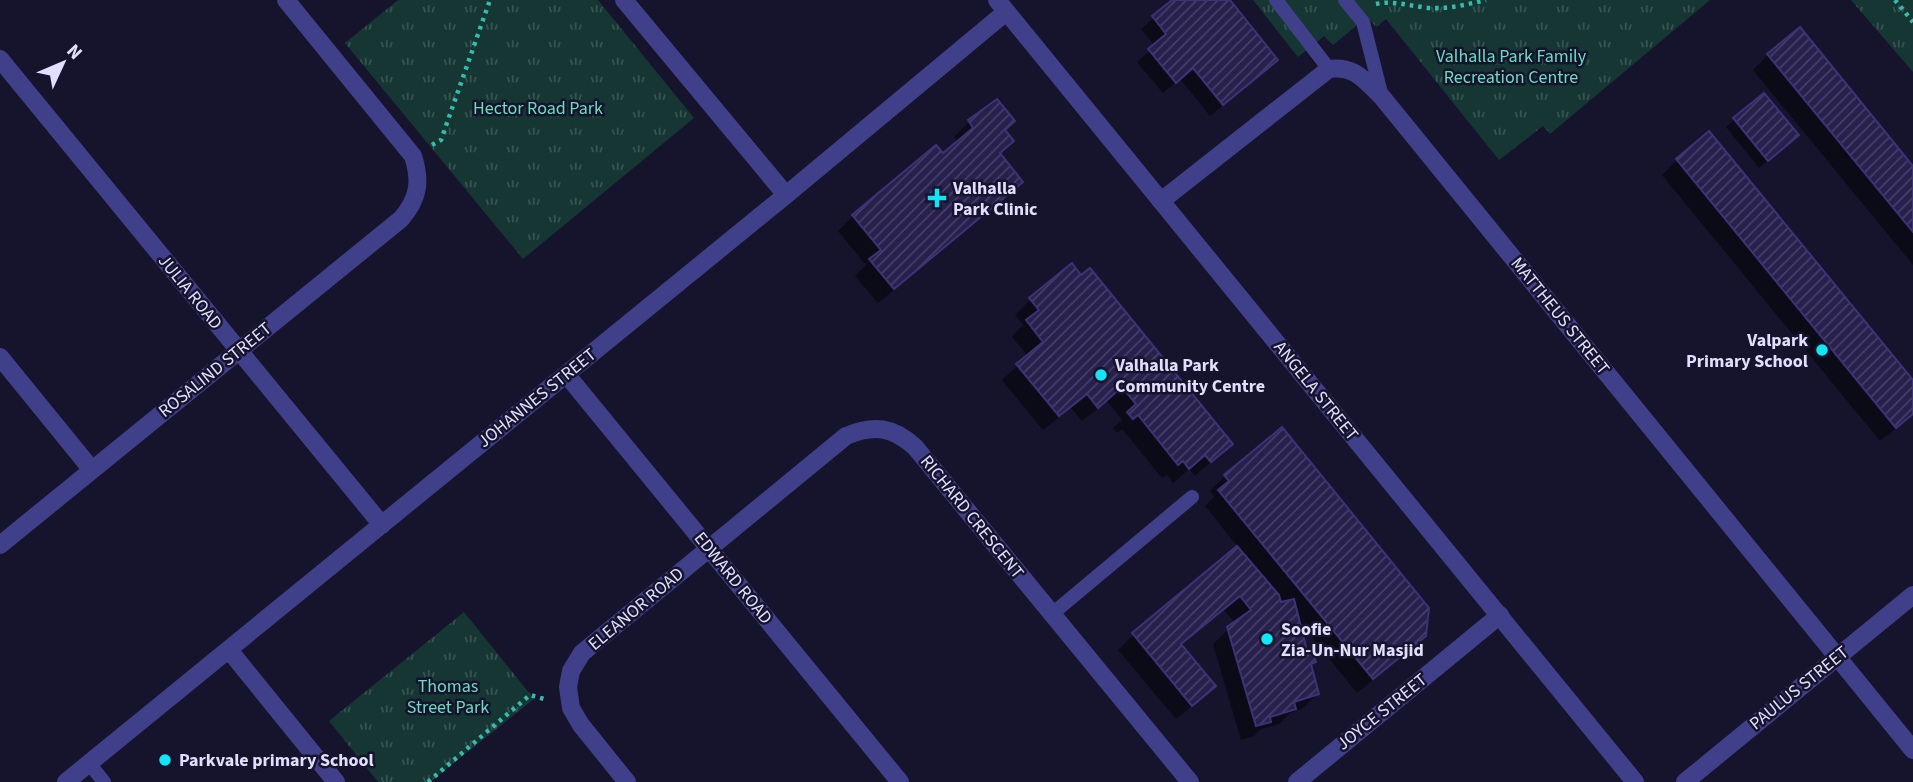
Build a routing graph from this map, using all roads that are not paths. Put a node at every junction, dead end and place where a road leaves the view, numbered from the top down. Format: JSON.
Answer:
{"nodes":[{"id":1,"x":286,"y":0,"type":"edge"},
{"id":2,"x":624,"y":0,"type":"edge"},
{"id":3,"x":1276,"y":0,"type":"edge"},
{"id":4,"x":1345,"y":0,"type":"edge"},
{"id":5,"x":1002,"y":6,"type":"edge"},
{"id":6,"x":0,"y":58,"type":"edge"},
{"id":7,"x":1329,"y":69,"type":"junction"},
{"id":8,"x":1382,"y":97,"type":"junction"},
{"id":9,"x":786,"y":195,"type":"junction"},
{"id":10,"x":1161,"y":201,"type":"junction"},
{"id":11,"x":239,"y":351,"type":"junction"},
{"id":12,"x":0,"y":357,"type":"edge"},
{"id":13,"x":566,"y":374,"type":"junction"},
{"id":14,"x":92,"y":470,"type":"junction"},
{"id":15,"x":1192,"y":497,"type":"dead end"},
{"id":16,"x":382,"y":524,"type":"junction"},
{"id":17,"x":0,"y":545,"type":"edge"},
{"id":18,"x":709,"y":548,"type":"junction"},
{"id":19,"x":1913,"y":595,"type":"edge"},
{"id":20,"x":1052,"y":614,"type":"junction"},
{"id":21,"x":1500,"y":615,"type":"junction"},
{"id":22,"x":229,"y":650,"type":"junction"},
{"id":23,"x":1837,"y":656,"type":"junction"},
{"id":24,"x":1913,"y":750,"type":"edge"},
{"id":25,"x":89,"y":764,"type":"junction"},
{"id":26,"x":66,"y":782,"type":"edge"},
{"id":27,"x":104,"y":782,"type":"edge"},
{"id":28,"x":336,"y":782,"type":"edge"},
{"id":29,"x":627,"y":782,"type":"edge"},
{"id":30,"x":900,"y":782,"type":"edge"},
{"id":31,"x":1190,"y":782,"type":"edge"},
{"id":32,"x":1297,"y":782,"type":"edge"},
{"id":33,"x":1635,"y":782,"type":"edge"},
{"id":34,"x":1685,"y":782,"type":"edge"}],
"edges":[{"from":1,"to":11,"type":"street","name":"ROSALIND STREET"},
{"from":2,"to":9,"type":"street"},
{"from":3,"to":7,"type":"lane"},
{"from":4,"to":8,"type":"lane"},
{"from":5,"to":9,"type":"street","name":"JOHANNES STREET"},
{"from":5,"to":10,"type":"street","name":"ANGELA STREET"},
{"from":6,"to":11,"type":"street","name":"JULIA ROAD"},
{"from":7,"to":8,"type":"street","name":"MATTHEUS STREET"},
{"from":7,"to":10,"type":"street"},
{"from":8,"to":23,"type":"street","name":"MATTHEUS STREET"},
{"from":9,"to":13,"type":"street","name":"JOHANNES STREET"},
{"from":10,"to":21,"type":"street","name":"ANGELA STREET"},
{"from":11,"to":14,"type":"street","name":"ROSALIND STREET"},
{"from":11,"to":16,"type":"street","name":"JULIA ROAD"},
{"from":12,"to":14,"type":"street"},
{"from":13,"to":16,"type":"street","name":"JOHANNES STREET"},
{"from":13,"to":18,"type":"street","name":"EDWARD ROAD"},
{"from":14,"to":17,"type":"street","name":"ROSALIND STREET"},
{"from":15,"to":20,"type":"lane"},
{"from":16,"to":22,"type":"street","name":"JOHANNES STREET"},
{"from":18,"to":20,"type":"street","name":"RICHARD CRESCENT"},
{"from":18,"to":29,"type":"street","name":"ELEANOR ROAD"},
{"from":18,"to":30,"type":"street","name":"EDWARD ROAD"},
{"from":19,"to":23,"type":"street","name":"PAULUS STREET"},
{"from":20,"to":31,"type":"street","name":"RICHARD CRESCENT"},
{"from":21,"to":32,"type":"street","name":"JOYCE STREET"},
{"from":21,"to":33,"type":"street","name":"ANGELA STREET"},
{"from":22,"to":25,"type":"street","name":"JOHANNES STREET"},
{"from":22,"to":28,"type":"street"},
{"from":23,"to":24,"type":"street","name":"MATTHEUS STREET"},
{"from":23,"to":34,"type":"street","name":"PAULUS STREET"},
{"from":25,"to":26,"type":"street","name":"JOHANNES STREET"},
{"from":25,"to":27,"type":"lane"}]}
